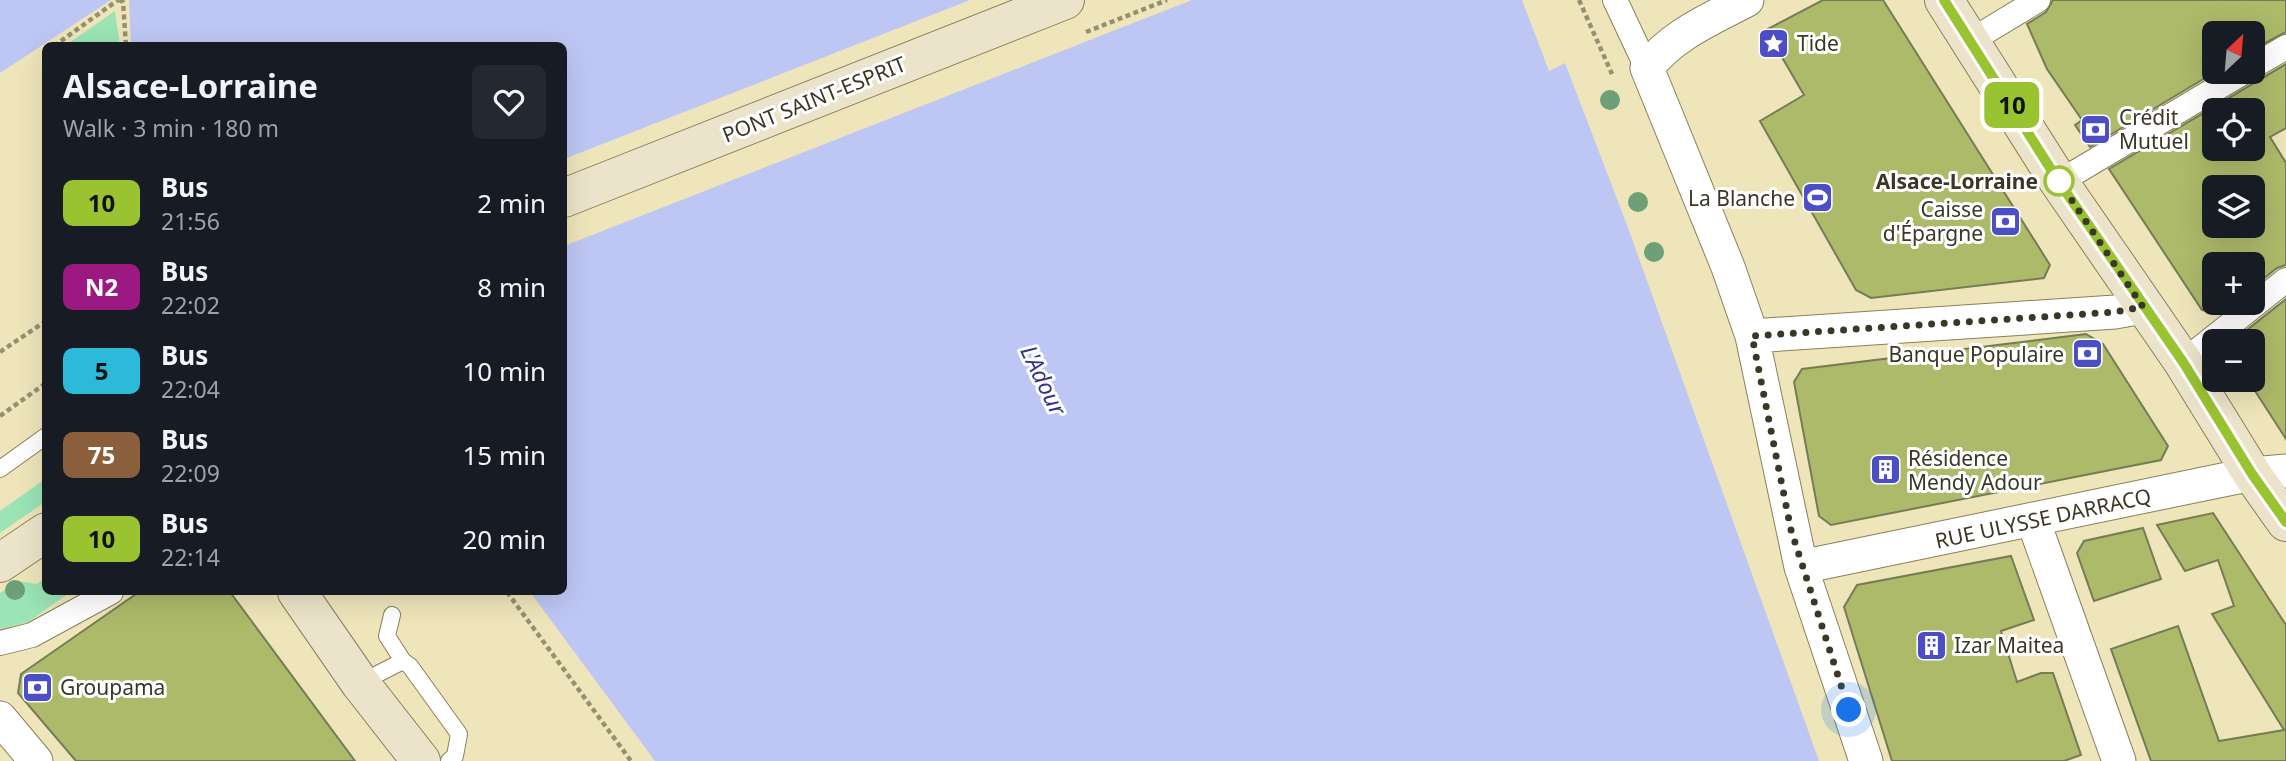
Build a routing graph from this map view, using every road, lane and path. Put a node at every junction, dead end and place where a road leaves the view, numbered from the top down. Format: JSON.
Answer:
{"nodes":[{"id":1,"x":119,"y":0,"type":"edge"},
{"id":2,"x":1065,"y":0,"type":"edge"},
{"id":3,"x":1615,"y":0,"type":"edge"},
{"id":4,"x":1748,"y":0,"type":"edge"},
{"id":5,"x":1944,"y":0,"type":"edge"},
{"id":6,"x":2038,"y":0,"type":"edge"},
{"id":7,"x":1972,"y":40,"type":"junction"},
{"id":8,"x":60,"y":42,"type":"edge"},
{"id":9,"x":126,"y":42,"type":"edge"},
{"id":10,"x":2286,"y":47,"type":"edge"},
{"id":11,"x":2265,"y":59,"type":"edge"},
{"id":12,"x":1647,"y":68,"type":"junction"},
{"id":13,"x":2224,"y":84,"type":"edge"},
{"id":14,"x":2059,"y":182,"type":"junction"},
{"id":15,"x":567,"y":197,"type":"edge"},
{"id":16,"x":2286,"y":280,"type":"edge"},
{"id":17,"x":2143,"y":307,"type":"junction"},
{"id":18,"x":42,"y":324,"type":"edge"},
{"id":19,"x":1752,"y":336,"type":"junction"},
{"id":20,"x":0,"y":352,"type":"edge"},
{"id":21,"x":2183,"y":362,"type":"junction"},
{"id":22,"x":42,"y":386,"type":"edge"},
{"id":23,"x":0,"y":416,"type":"edge"},
{"id":24,"x":42,"y":439,"type":"edge"},
{"id":25,"x":0,"y":469,"type":"edge"},
{"id":26,"x":2269,"y":473,"type":"edge"},
{"id":27,"x":2033,"y":520,"type":"junction"},
{"id":28,"x":2286,"y":522,"type":"edge"},
{"id":29,"x":42,"y":535,"type":"edge"},
{"id":30,"x":0,"y":563,"type":"edge"},
{"id":31,"x":1801,"y":567,"type":"junction"},
{"id":32,"x":105,"y":595,"type":"edge"},
{"id":33,"x":299,"y":595,"type":"edge"},
{"id":34,"x":509,"y":595,"type":"edge"},
{"id":35,"x":392,"y":615,"type":"dead end"},
{"id":36,"x":0,"y":643,"type":"edge"},
{"id":37,"x":403,"y":661,"type":"junction"},
{"id":38,"x":360,"y":683,"type":"junction"},
{"id":39,"x":0,"y":718,"type":"edge"},
{"id":40,"x":36,"y":761,"type":"edge"},
{"id":41,"x":421,"y":761,"type":"edge"},
{"id":42,"x":449,"y":761,"type":"edge"},
{"id":43,"x":631,"y":761,"type":"edge"},
{"id":44,"x":1866,"y":761,"type":"edge"},
{"id":45,"x":2119,"y":761,"type":"edge"}],
"edges":[{"from":1,"to":8,"type":"path"},
{"from":1,"to":9,"type":"path"},
{"from":2,"to":15,"type":"main road","name":"PONT SAINT-ESPRIT"},
{"from":3,"to":12,"type":"street"},
{"from":4,"to":12,"type":"street"},
{"from":5,"to":7,"type":"main road"},
{"from":6,"to":7,"type":"street"},
{"from":7,"to":14,"type":"main road"},
{"from":10,"to":11,"type":"street"},
{"from":12,"to":19,"type":"street"},
{"from":13,"to":14,"type":"street"},
{"from":14,"to":17,"type":"main road"},
{"from":16,"to":21,"type":"street"},
{"from":17,"to":19,"type":"street"},
{"from":17,"to":21,"type":"main road"},
{"from":18,"to":20,"type":"path"},
{"from":19,"to":31,"type":"street"},
{"from":21,"to":26,"type":"main road"},
{"from":22,"to":23,"type":"path"},
{"from":24,"to":25,"type":"lane"},
{"from":26,"to":27,"type":"street","name":"RUE ULYSSE DARRACQ"},
{"from":26,"to":28,"type":"main road"},
{"from":27,"to":31,"type":"street","name":"RUE ULYSSE DARRACQ"},
{"from":27,"to":45,"type":"street"},
{"from":29,"to":30,"type":"main road"},
{"from":31,"to":44,"type":"street"},
{"from":32,"to":36,"type":"street"},
{"from":33,"to":38,"type":"main road"},
{"from":34,"to":43,"type":"path"},
{"from":35,"to":37,"type":"lane"},
{"from":37,"to":38,"type":"lane"},
{"from":37,"to":42,"type":"lane"},
{"from":38,"to":41,"type":"main road"},
{"from":39,"to":40,"type":"street"}]}
